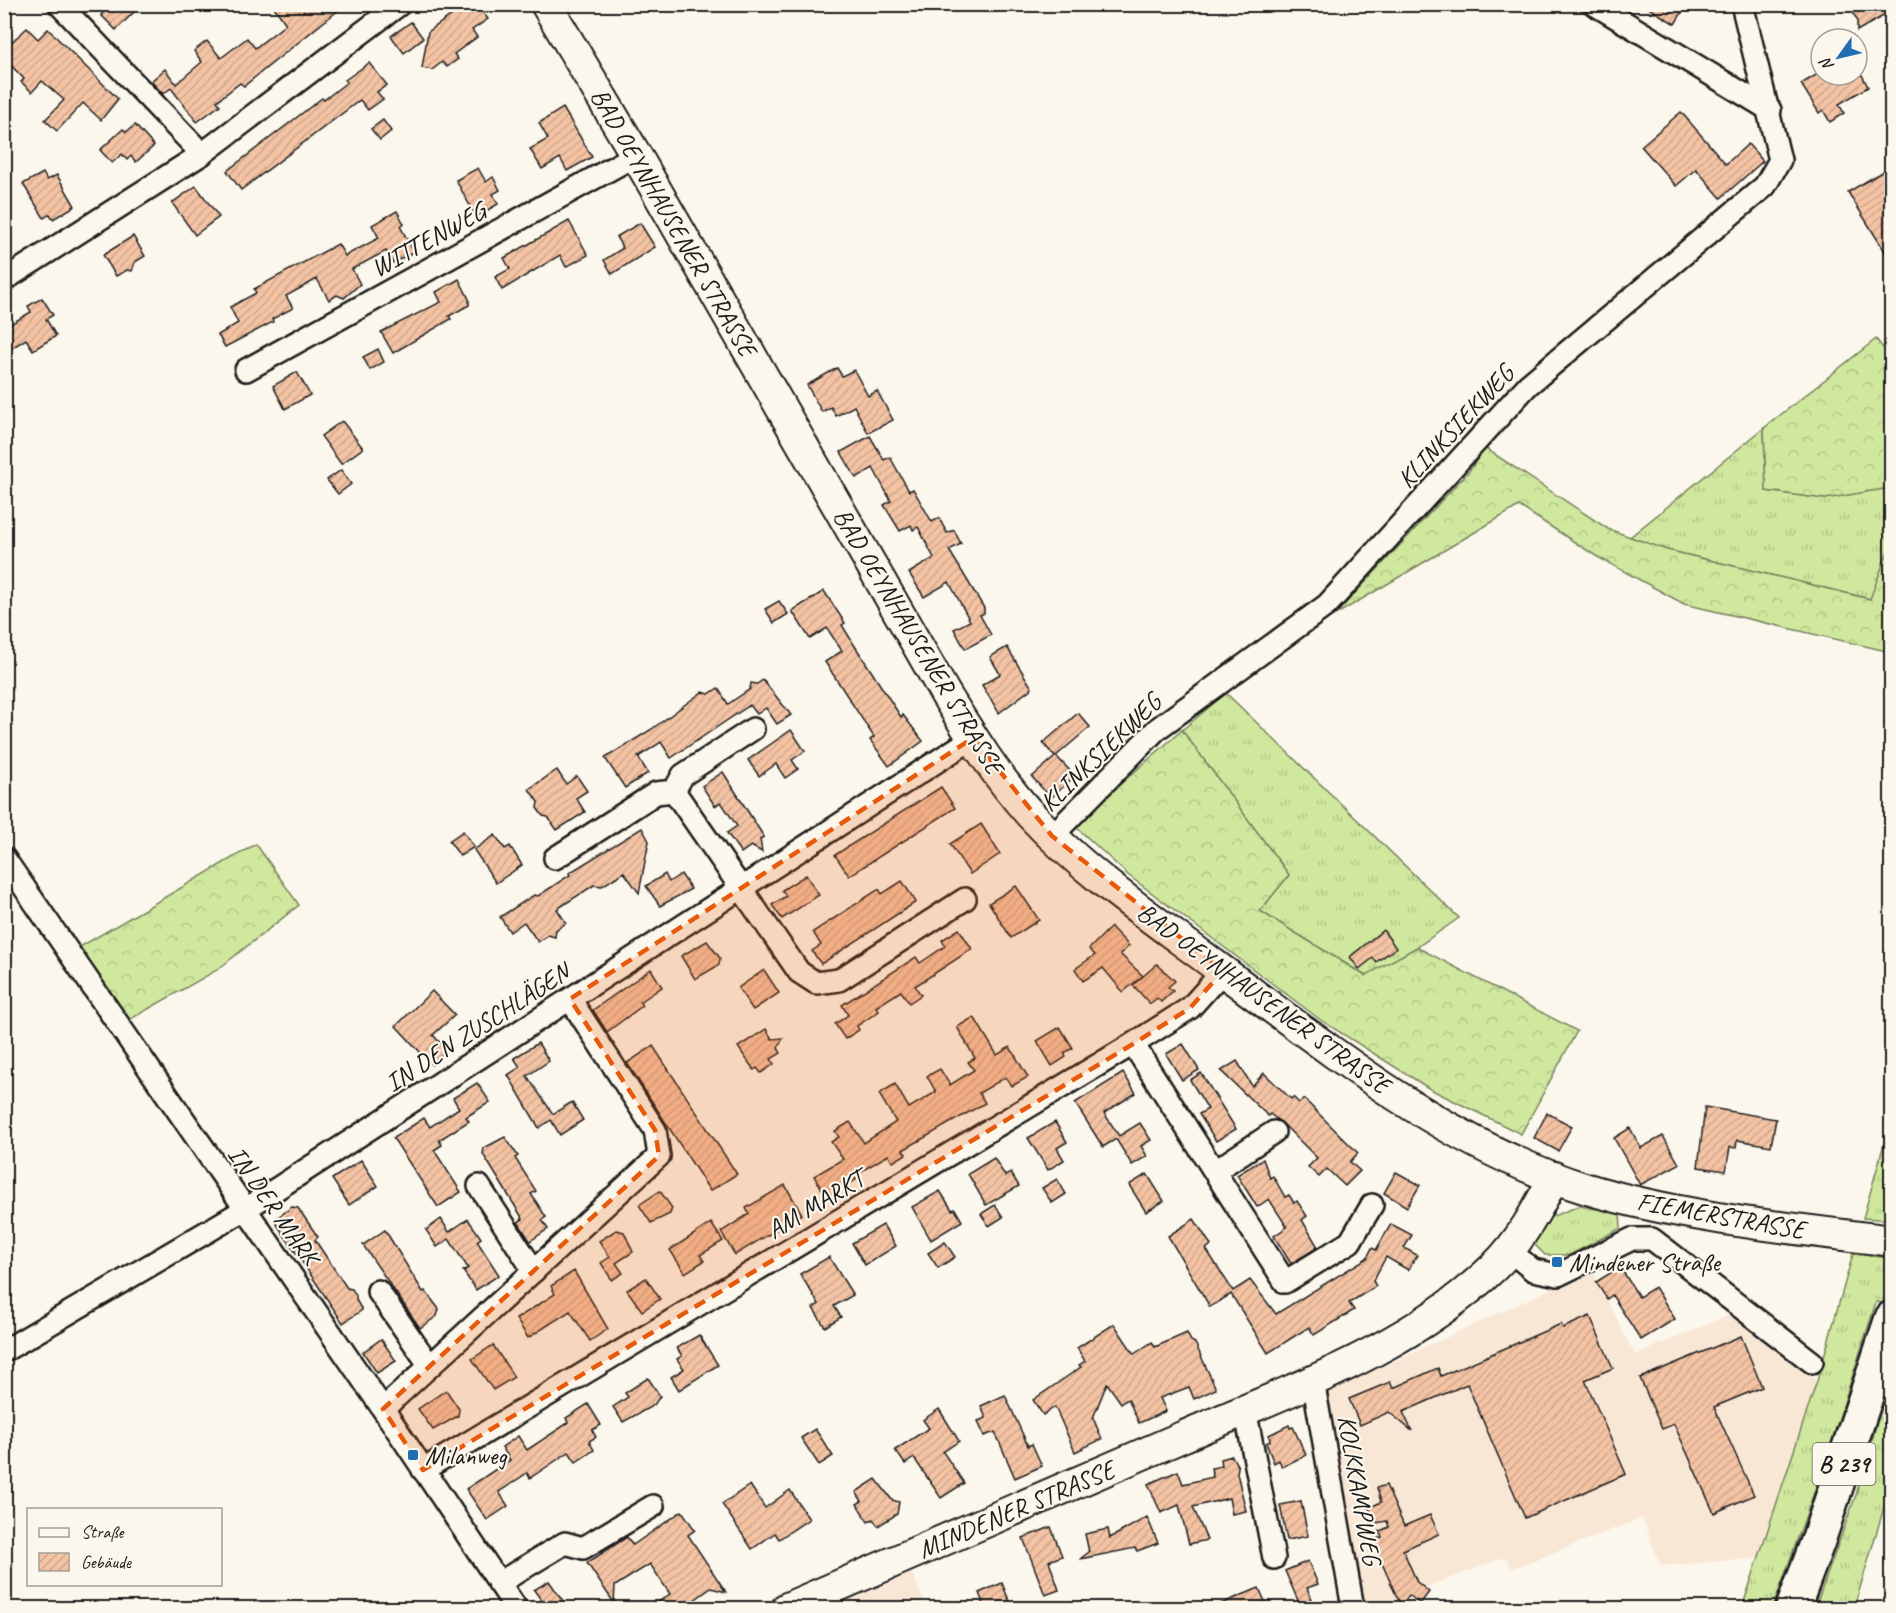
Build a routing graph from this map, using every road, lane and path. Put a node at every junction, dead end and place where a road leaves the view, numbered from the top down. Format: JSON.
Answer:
{"nodes":[{"id":1,"x":59,"y":4,"type":"edge"},
{"id":2,"x":400,"y":4,"type":"edge"},
{"id":3,"x":546,"y":4,"type":"edge"},
{"id":4,"x":1594,"y":4,"type":"edge"},
{"id":5,"x":1742,"y":4,"type":"edge"},
{"id":6,"x":1770,"y":110,"type":"junction"},
{"id":7,"x":202,"y":154,"type":"junction"},
{"id":8,"x":636,"y":155,"type":"junction"},
{"id":9,"x":4,"y":280,"type":"edge"},
{"id":10,"x":246,"y":370,"type":"dead end"},
{"id":11,"x":753,"y":729,"type":"dead end"},
{"id":12,"x":973,"y":738,"type":"junction"},
{"id":13,"x":674,"y":791,"type":"junction"},
{"id":14,"x":1052,"y":836,"type":"junction"},
{"id":15,"x":4,"y":858,"type":"edge"},
{"id":16,"x":555,"y":858,"type":"dead end"},
{"id":17,"x":743,"y":888,"type":"junction"},
{"id":18,"x":965,"y":899,"type":"dead end"},
{"id":19,"x":1223,"y":971,"type":"junction"},
{"id":20,"x":570,"y":999,"type":"junction"},
{"id":21,"x":1133,"y":1044,"type":"junction"},
{"id":22,"x":1274,"y":1132,"type":"dead end"},
{"id":23,"x":1215,"y":1171,"type":"junction"},
{"id":24,"x":1554,"y":1177,"type":"junction"},
{"id":25,"x":479,"y":1186,"type":"dead end"},
{"id":26,"x":1372,"y":1205,"type":"dead end"},
{"id":27,"x":244,"y":1210,"type":"junction"},
{"id":28,"x":1892,"y":1240,"type":"edge"},
{"id":29,"x":1510,"y":1251,"type":"junction"},
{"id":30,"x":534,"y":1271,"type":"junction"},
{"id":31,"x":378,"y":1291,"type":"dead end"},
{"id":32,"x":1892,"y":1318,"type":"edge"},
{"id":33,"x":4,"y":1351,"type":"edge"},
{"id":34,"x":1812,"y":1362,"type":"dead end"},
{"id":35,"x":430,"y":1366,"type":"junction"},
{"id":36,"x":1313,"y":1380,"type":"junction"},
{"id":37,"x":383,"y":1409,"type":"junction"},
{"id":38,"x":1245,"y":1409,"type":"junction"},
{"id":39,"x":423,"y":1470,"type":"junction"},
{"id":40,"x":653,"y":1506,"type":"dead end"},
{"id":41,"x":1274,"y":1558,"type":"dead end"},
{"id":42,"x":499,"y":1583,"type":"junction"},
{"id":43,"x":516,"y":1608,"type":"edge"},
{"id":44,"x":787,"y":1608,"type":"edge"},
{"id":45,"x":1353,"y":1608,"type":"edge"},
{"id":46,"x":1793,"y":1608,"type":"edge"}],
"edges":[{"from":1,"to":7,"type":"street"},
{"from":2,"to":7,"type":"street"},
{"from":3,"to":8,"type":"main road","name":"BAD OEYNHAUSENER STRASSE"},
{"from":4,"to":6,"type":"street"},
{"from":5,"to":6,"type":"street","name":"KLINKSIEKWEG"},
{"from":6,"to":14,"type":"street","name":"KLINKSIEKWEG"},
{"from":7,"to":9,"type":"street"},
{"from":8,"to":10,"type":"street","name":"WITTENWEG"},
{"from":8,"to":12,"type":"main road","name":"BAD OEYNHAUSENER STRASSE"},
{"from":11,"to":13,"type":"street"},
{"from":12,"to":14,"type":"main road","name":"BAD OEYNHAUSENER STRASSE"},
{"from":12,"to":17,"type":"street","name":"IN DEN ZUSCHLÄGEN"},
{"from":13,"to":16,"type":"street"},
{"from":13,"to":17,"type":"street"},
{"from":14,"to":19,"type":"main road","name":"BAD OEYNHAUSENER STRASSE"},
{"from":15,"to":27,"type":"street","name":"IN DER MARK"},
{"from":17,"to":18,"type":"street"},
{"from":17,"to":20,"type":"street","name":"IN DEN ZUSCHLÄGEN"},
{"from":19,"to":21,"type":"street","name":"AM MARKT"},
{"from":19,"to":24,"type":"main road","name":"BAD OEYNHAUSENER STRASSE"},
{"from":20,"to":27,"type":"street","name":"IN DEN ZUSCHLÄGEN"},
{"from":20,"to":30,"type":"street"},
{"from":21,"to":23,"type":"street"},
{"from":21,"to":39,"type":"street","name":"AM MARKT"},
{"from":22,"to":23,"type":"street"},
{"from":23,"to":26,"type":"street"},
{"from":24,"to":28,"type":"main road","name":"FIEMERSTRASSE"},
{"from":24,"to":29,"type":"main road","name":"MINDENER STRASSE"},
{"from":25,"to":30,"type":"street"},
{"from":27,"to":33,"type":"street","name":"IN DEN ZUSCHLÄGEN"},
{"from":27,"to":37,"type":"street","name":"IN DER MARK"},
{"from":29,"to":34,"type":"street"},
{"from":29,"to":36,"type":"main road","name":"MINDENER STRASSE"},
{"from":30,"to":35,"type":"street"},
{"from":31,"to":35,"type":"street"},
{"from":32,"to":46,"type":"main road","number":"B 239"},
{"from":35,"to":37,"type":"street"},
{"from":36,"to":38,"type":"main road","name":"MINDENER STRASSE"},
{"from":36,"to":45,"type":"street","name":"KOLKKAMPWEG"},
{"from":37,"to":39,"type":"street","name":"IN DER MARK"},
{"from":38,"to":41,"type":"street"},
{"from":38,"to":44,"type":"main road","name":"MINDENER STRASSE"},
{"from":39,"to":42,"type":"street","name":"IN DER MARK"},
{"from":40,"to":42,"type":"street"},
{"from":42,"to":43,"type":"street","name":"IN DER MARK"}]}
